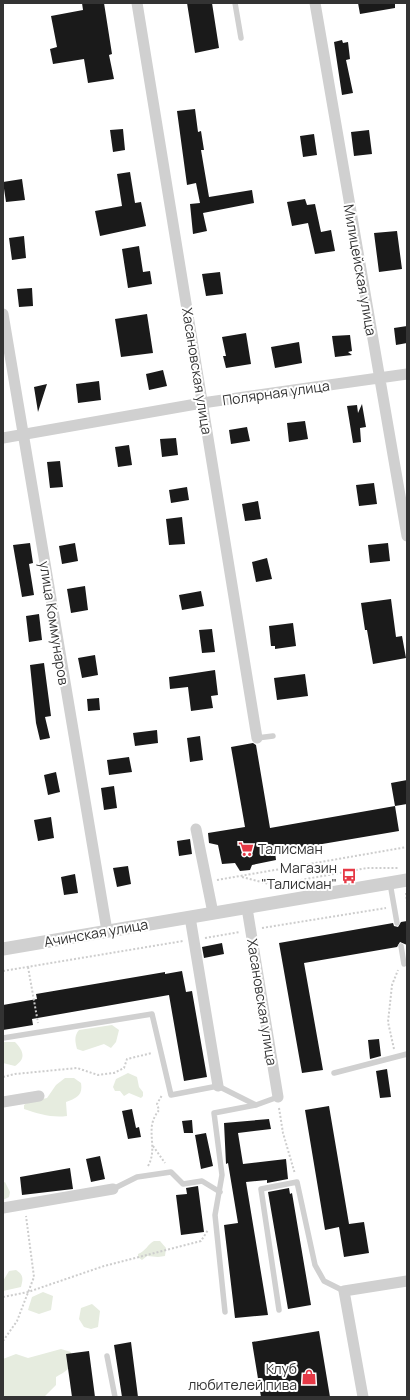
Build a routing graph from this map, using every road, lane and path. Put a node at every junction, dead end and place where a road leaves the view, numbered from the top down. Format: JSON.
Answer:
{"nodes":[{"id":1,"x":137,"y":3,"type":"edge"},
{"id":2,"x":235,"y":3,"type":"edge"},
{"id":3,"x":314,"y":3,"type":"edge"},
{"id":4,"x":241,"y":38,"type":"dead end"},
{"id":5,"x":3,"y":314,"type":"edge"},
{"id":6,"x":407,"y":374,"type":"edge"},
{"id":7,"x":379,"y":379,"type":"junction"},
{"id":8,"x":202,"y":403,"type":"junction"},
{"id":9,"x":23,"y":434,"type":"junction"},
{"id":10,"x":3,"y":438,"type":"edge"},
{"id":11,"x":407,"y":536,"type":"edge"},
{"id":12,"x":273,"y":736,"type":"dead end"},
{"id":13,"x":257,"y":738,"type":"joint"},
{"id":14,"x":196,"y":830,"type":"dead end"},
{"id":15,"x":407,"y":847,"type":"edge"},
{"id":16,"x":239,"y":876,"type":"junction"},
{"id":17,"x":405,"y":880,"type":"edge"},
{"id":18,"x":207,"y":882,"type":"junction"},
{"id":19,"x":390,"y":883,"type":"junction"},
{"id":20,"x":407,"y":902,"type":"edge"},
{"id":21,"x":247,"y":908,"type":"junction"},
{"id":22,"x":213,"y":913,"type":"junction"},
{"id":23,"x":190,"y":917,"type":"junction"},
{"id":24,"x":397,"y":922,"type":"dead end"},
{"id":25,"x":107,"y":931,"type":"junction"},
{"id":26,"x":401,"y":946,"type":"dead end"},
{"id":27,"x":3,"y":949,"type":"edge"},
{"id":28,"x":402,"y":965,"type":"joint"},
{"id":29,"x":28,"y":967,"type":"dead end"},
{"id":30,"x":40,"y":1032,"type":"junction"},
{"id":31,"x":3,"y":1038,"type":"edge"},
{"id":32,"x":161,"y":1050,"type":"junction"},
{"id":33,"x":407,"y":1054,"type":"edge"},
{"id":34,"x":395,"y":1056,"type":"junction"},
{"id":35,"x":334,"y":1073,"type":"dead end"},
{"id":36,"x":3,"y":1077,"type":"edge"},
{"id":37,"x":218,"y":1086,"type":"junction"},
{"id":38,"x":170,"y":1090,"type":"junction"},
{"id":39,"x":39,"y":1096,"type":"dead end"},
{"id":40,"x":278,"y":1097,"type":"junction"},
{"id":41,"x":3,"y":1102,"type":"edge"},
{"id":42,"x":256,"y":1105,"type":"junction"},
{"id":43,"x":152,"y":1145,"type":"junction"},
{"id":44,"x":171,"y":1172,"type":"junction"},
{"id":45,"x":137,"y":1177,"type":"junction"},
{"id":46,"x":298,"y":1182,"type":"junction"},
{"id":47,"x":113,"y":1189,"type":"joint"},
{"id":48,"x":220,"y":1192,"type":"junction"},
{"id":49,"x":24,"y":1204,"type":"junction"},
{"id":50,"x":3,"y":1208,"type":"edge"},
{"id":51,"x":215,"y":1219,"type":"junction"},
{"id":52,"x":407,"y":1281,"type":"edge"},
{"id":53,"x":344,"y":1291,"type":"junction"},
{"id":54,"x":28,"y":1292,"type":"junction"},
{"id":55,"x":3,"y":1297,"type":"edge"},
{"id":56,"x":279,"y":1310,"type":"dead end"},
{"id":57,"x":225,"y":1312,"type":"dead end"},
{"id":58,"x":3,"y":1340,"type":"edge"},
{"id":59,"x":107,"y":1356,"type":"dead end"},
{"id":60,"x":114,"y":1397,"type":"edge"},
{"id":61,"x":363,"y":1397,"type":"edge"}],
"edges":[{"from":1,"to":8,"type":"street","name":"Хасановская улица"},
{"from":2,"to":4,"type":"lane"},
{"from":3,"to":7,"type":"street","name":"Милицейская улица"},
{"from":5,"to":9,"type":"street","name":"улица Коммунаров"},
{"from":6,"to":7,"type":"street","name":"Полярная улица"},
{"from":7,"to":8,"type":"street","name":"Полярная улица"},
{"from":7,"to":11,"type":"street","name":"Милицейская улица"},
{"from":8,"to":9,"type":"street","name":"Полярная улица"},
{"from":8,"to":13,"type":"street","name":"Хасановская улица"},
{"from":9,"to":10,"type":"street","name":"Полярная улица"},
{"from":9,"to":25,"type":"street","name":"улица Коммунаров"},
{"from":12,"to":13,"type":"lane"},
{"from":14,"to":18,"type":"street"},
{"from":15,"to":16,"type":"path"},
{"from":16,"to":17,"type":"path"},
{"from":16,"to":18,"type":"path"},
{"from":17,"to":19,"type":"street","name":"Ачинская улица"},
{"from":17,"to":20,"type":"path"},
{"from":18,"to":22,"type":"street"},
{"from":19,"to":21,"type":"street","name":"Ачинская улица"},
{"from":19,"to":24,"type":"lane"},
{"from":21,"to":22,"type":"street","name":"Ачинская улица"},
{"from":21,"to":40,"type":"street","name":"Хасановская улица"},
{"from":22,"to":23,"type":"street","name":"Ачинская улица"},
{"from":23,"to":25,"type":"street","name":"Ачинская улица"},
{"from":23,"to":37,"type":"street"},
{"from":25,"to":27,"type":"street","name":"Ачинская улица"},
{"from":26,"to":28,"type":"lane"},
{"from":28,"to":34,"type":"path"},
{"from":29,"to":30,"type":"path"},
{"from":30,"to":31,"type":"lane"},
{"from":30,"to":32,"type":"lane"},
{"from":32,"to":36,"type":"path"},
{"from":32,"to":38,"type":"lane"},
{"from":33,"to":34,"type":"lane"},
{"from":34,"to":35,"type":"lane"},
{"from":37,"to":38,"type":"lane"},
{"from":37,"to":42,"type":"lane"},
{"from":38,"to":43,"type":"path"},
{"from":39,"to":41,"type":"street"},
{"from":40,"to":42,"type":"lane"},
{"from":40,"to":46,"type":"path"},
{"from":42,"to":48,"type":"lane"},
{"from":43,"to":44,"type":"path"},
{"from":43,"to":45,"type":"path"},
{"from":44,"to":45,"type":"lane"},
{"from":44,"to":48,"type":"lane"},
{"from":45,"to":47,"type":"lane"},
{"from":46,"to":53,"type":"lane"},
{"from":46,"to":56,"type":"lane"},
{"from":47,"to":49,"type":"street"},
{"from":48,"to":51,"type":"lane"},
{"from":49,"to":50,"type":"street"},
{"from":49,"to":54,"type":"path"},
{"from":51,"to":54,"type":"path"},
{"from":51,"to":57,"type":"lane"},
{"from":52,"to":53,"type":"street"},
{"from":53,"to":61,"type":"street"},
{"from":54,"to":55,"type":"path"},
{"from":54,"to":58,"type":"path"},
{"from":59,"to":60,"type":"lane"}]}
